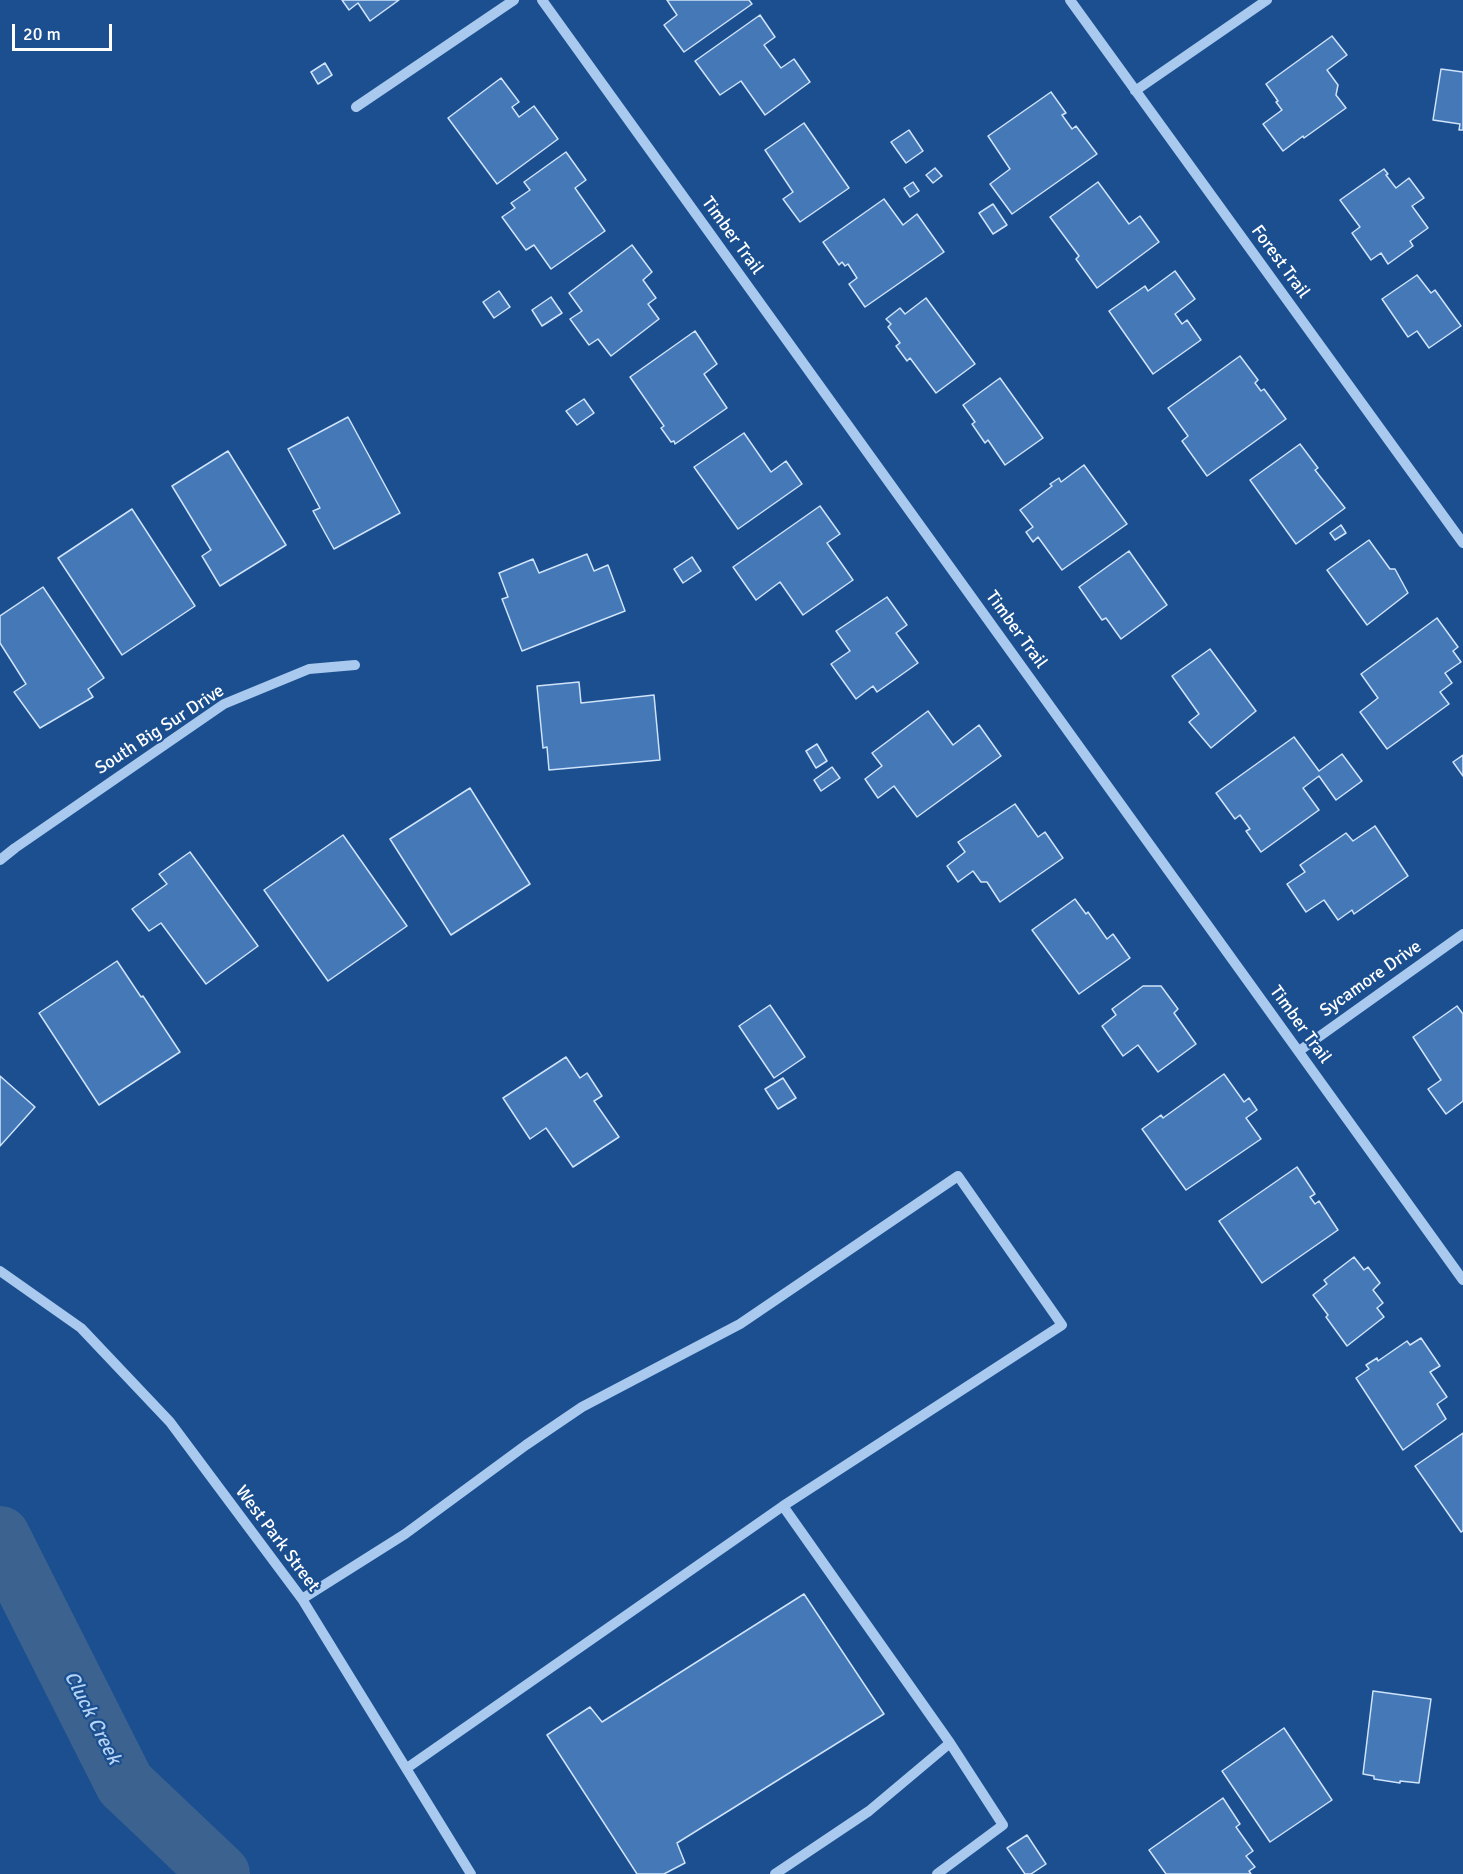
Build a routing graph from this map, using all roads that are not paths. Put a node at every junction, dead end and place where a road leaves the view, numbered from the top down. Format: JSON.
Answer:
{"nodes":[{"id":1,"x":514,"y":0,"type":"edge"},
{"id":2,"x":542,"y":0,"type":"edge"},
{"id":3,"x":1070,"y":0,"type":"edge"},
{"id":4,"x":1268,"y":0,"type":"edge"},
{"id":5,"x":1135,"y":91,"type":"junction"},
{"id":6,"x":356,"y":107,"type":"dead end"},
{"id":7,"x":1463,"y":543,"type":"edge"},
{"id":8,"x":355,"y":665,"type":"dead end"},
{"id":9,"x":0,"y":860,"type":"edge"},
{"id":10,"x":1463,"y":933,"type":"edge"},
{"id":11,"x":1299,"y":1051,"type":"junction"},
{"id":12,"x":0,"y":1272,"type":"edge"},
{"id":13,"x":1463,"y":1280,"type":"edge"},
{"id":14,"x":783,"y":1506,"type":"junction"},
{"id":15,"x":302,"y":1599,"type":"junction"},
{"id":16,"x":950,"y":1743,"type":"junction"},
{"id":17,"x":407,"y":1768,"type":"junction"},
{"id":18,"x":471,"y":1874,"type":"edge"},
{"id":19,"x":776,"y":1874,"type":"edge"},
{"id":20,"x":937,"y":1874,"type":"edge"}],
"edges":[{"from":1,"to":6,"type":"street"},
{"from":2,"to":11,"type":"street","name":"Timber Trail"},
{"from":3,"to":5,"type":"street","name":"Forest Trail"},
{"from":4,"to":5,"type":"street"},
{"from":5,"to":7,"type":"street","name":"Forest Trail"},
{"from":8,"to":9,"type":"street","name":"South Big Sur Drive"},
{"from":10,"to":11,"type":"street","name":"Sycamore Drive"},
{"from":11,"to":13,"type":"street","name":"Timber Trail"},
{"from":12,"to":15,"type":"street","name":"West Park Street"},
{"from":14,"to":15,"type":"street"},
{"from":14,"to":16,"type":"street"},
{"from":14,"to":17,"type":"street"},
{"from":15,"to":17,"type":"street","name":"West Park Street"},
{"from":16,"to":19,"type":"street"},
{"from":16,"to":20,"type":"street"},
{"from":17,"to":18,"type":"street","name":"West Park Street"}]}
